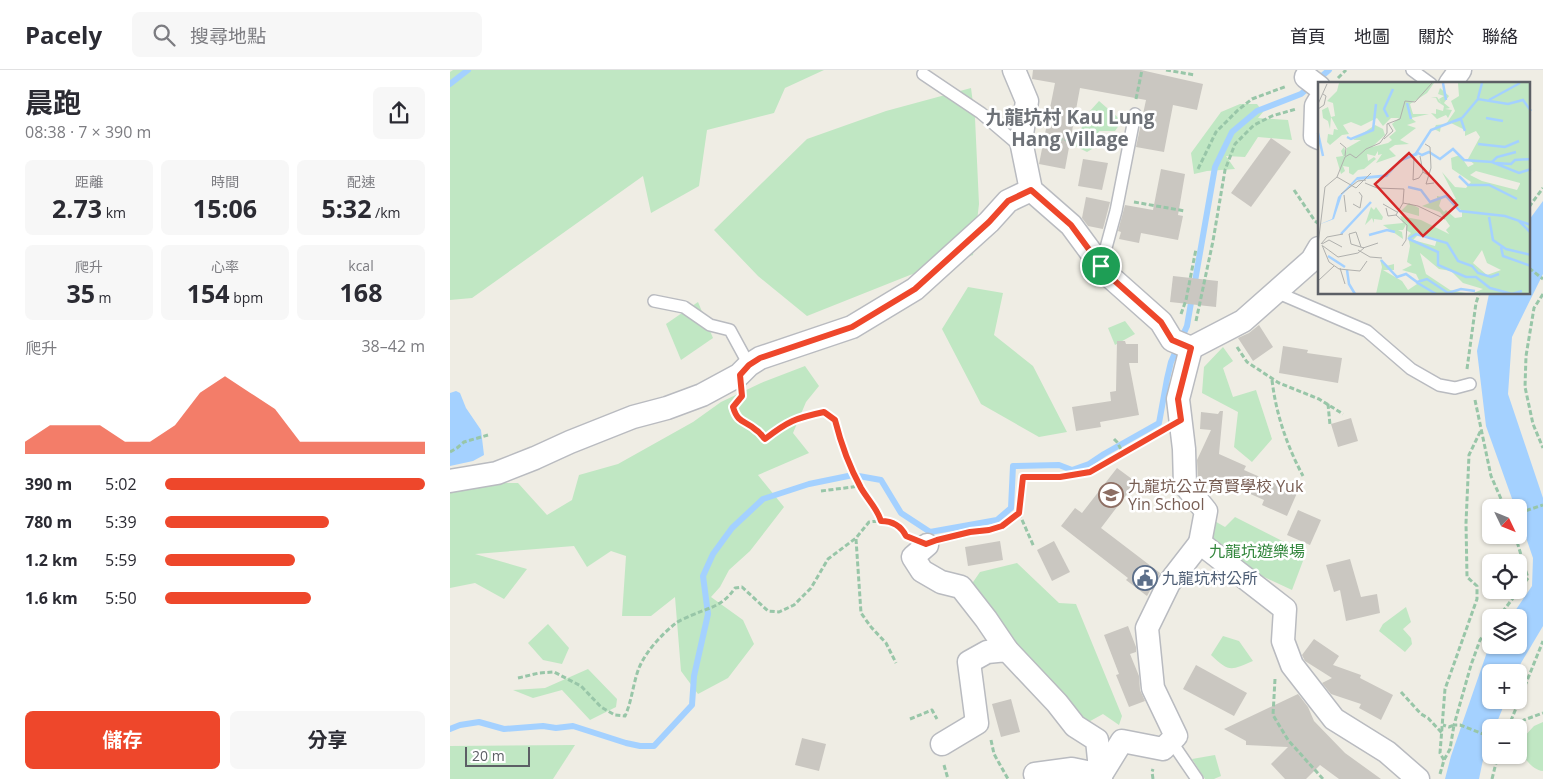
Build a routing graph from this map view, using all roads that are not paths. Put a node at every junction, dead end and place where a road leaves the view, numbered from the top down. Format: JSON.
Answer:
{"nodes":[{"id":1,"x":1014,"y":70,"type":"edge"},
{"id":2,"x":1412,"y":70,"type":"edge"},
{"id":3,"x":1460,"y":70,"type":"edge"},
{"id":4,"x":923,"y":74,"type":"dead end"},
{"id":5,"x":1428,"y":82,"type":"edge"},
{"id":6,"x":1451,"y":82,"type":"edge"},
{"id":7,"x":1315,"y":93,"type":"edge"},
{"id":8,"x":1135,"y":114,"type":"road end"},
{"id":9,"x":1318,"y":138,"type":"edge"},
{"id":10,"x":1023,"y":149,"type":"junction"},
{"id":11,"x":1031,"y":190,"type":"junction"},
{"id":12,"x":1318,"y":250,"type":"edge"},
{"id":13,"x":1101,"y":266,"type":"junction"},
{"id":14,"x":1276,"y":292,"type":"junction"},
{"id":15,"x":654,"y":301,"type":"dead end"},
{"id":16,"x":1191,"y":348,"type":"junction"},
{"id":17,"x":744,"y":370,"type":"junction"},
{"id":18,"x":1470,"y":384,"type":"road end"},
{"id":19,"x":450,"y":481,"type":"edge"},
{"id":20,"x":1200,"y":542,"type":"junction"},
{"id":21,"x":926,"y":544,"type":"road end"},
{"id":22,"x":1007,"y":650,"type":"junction"},
{"id":23,"x":1171,"y":741,"type":"junction"},
{"id":24,"x":942,"y":744,"type":"dead end"},
{"id":25,"x":1035,"y":774,"type":"dead end"},
{"id":26,"x":1101,"y":777,"type":"edge"},
{"id":27,"x":1197,"y":779,"type":"edge"},
{"id":28,"x":1418,"y":779,"type":"edge"}],
"edges":[{"from":1,"to":10,"type":"street"},
{"from":2,"to":5,"type":"lane"},
{"from":3,"to":6,"type":"street"},
{"from":4,"to":10,"type":"lane"},
{"from":7,"to":9,"type":"street"},
{"from":8,"to":13,"type":"lane"},
{"from":10,"to":11,"type":"street"},
{"from":11,"to":13,"type":"street"},
{"from":11,"to":17,"type":"street"},
{"from":12,"to":14,"type":"street"},
{"from":13,"to":16,"type":"street"},
{"from":14,"to":16,"type":"street"},
{"from":14,"to":18,"type":"lane"},
{"from":15,"to":17,"type":"lane"},
{"from":16,"to":20,"type":"street"},
{"from":17,"to":19,"type":"street"},
{"from":20,"to":23,"type":"street"},
{"from":20,"to":28,"type":"street"},
{"from":21,"to":22,"type":"street"},
{"from":22,"to":24,"type":"street"},
{"from":22,"to":26,"type":"street"},
{"from":23,"to":26,"type":"street"},
{"from":23,"to":27,"type":"lane"},
{"from":25,"to":26,"type":"street"}]}
